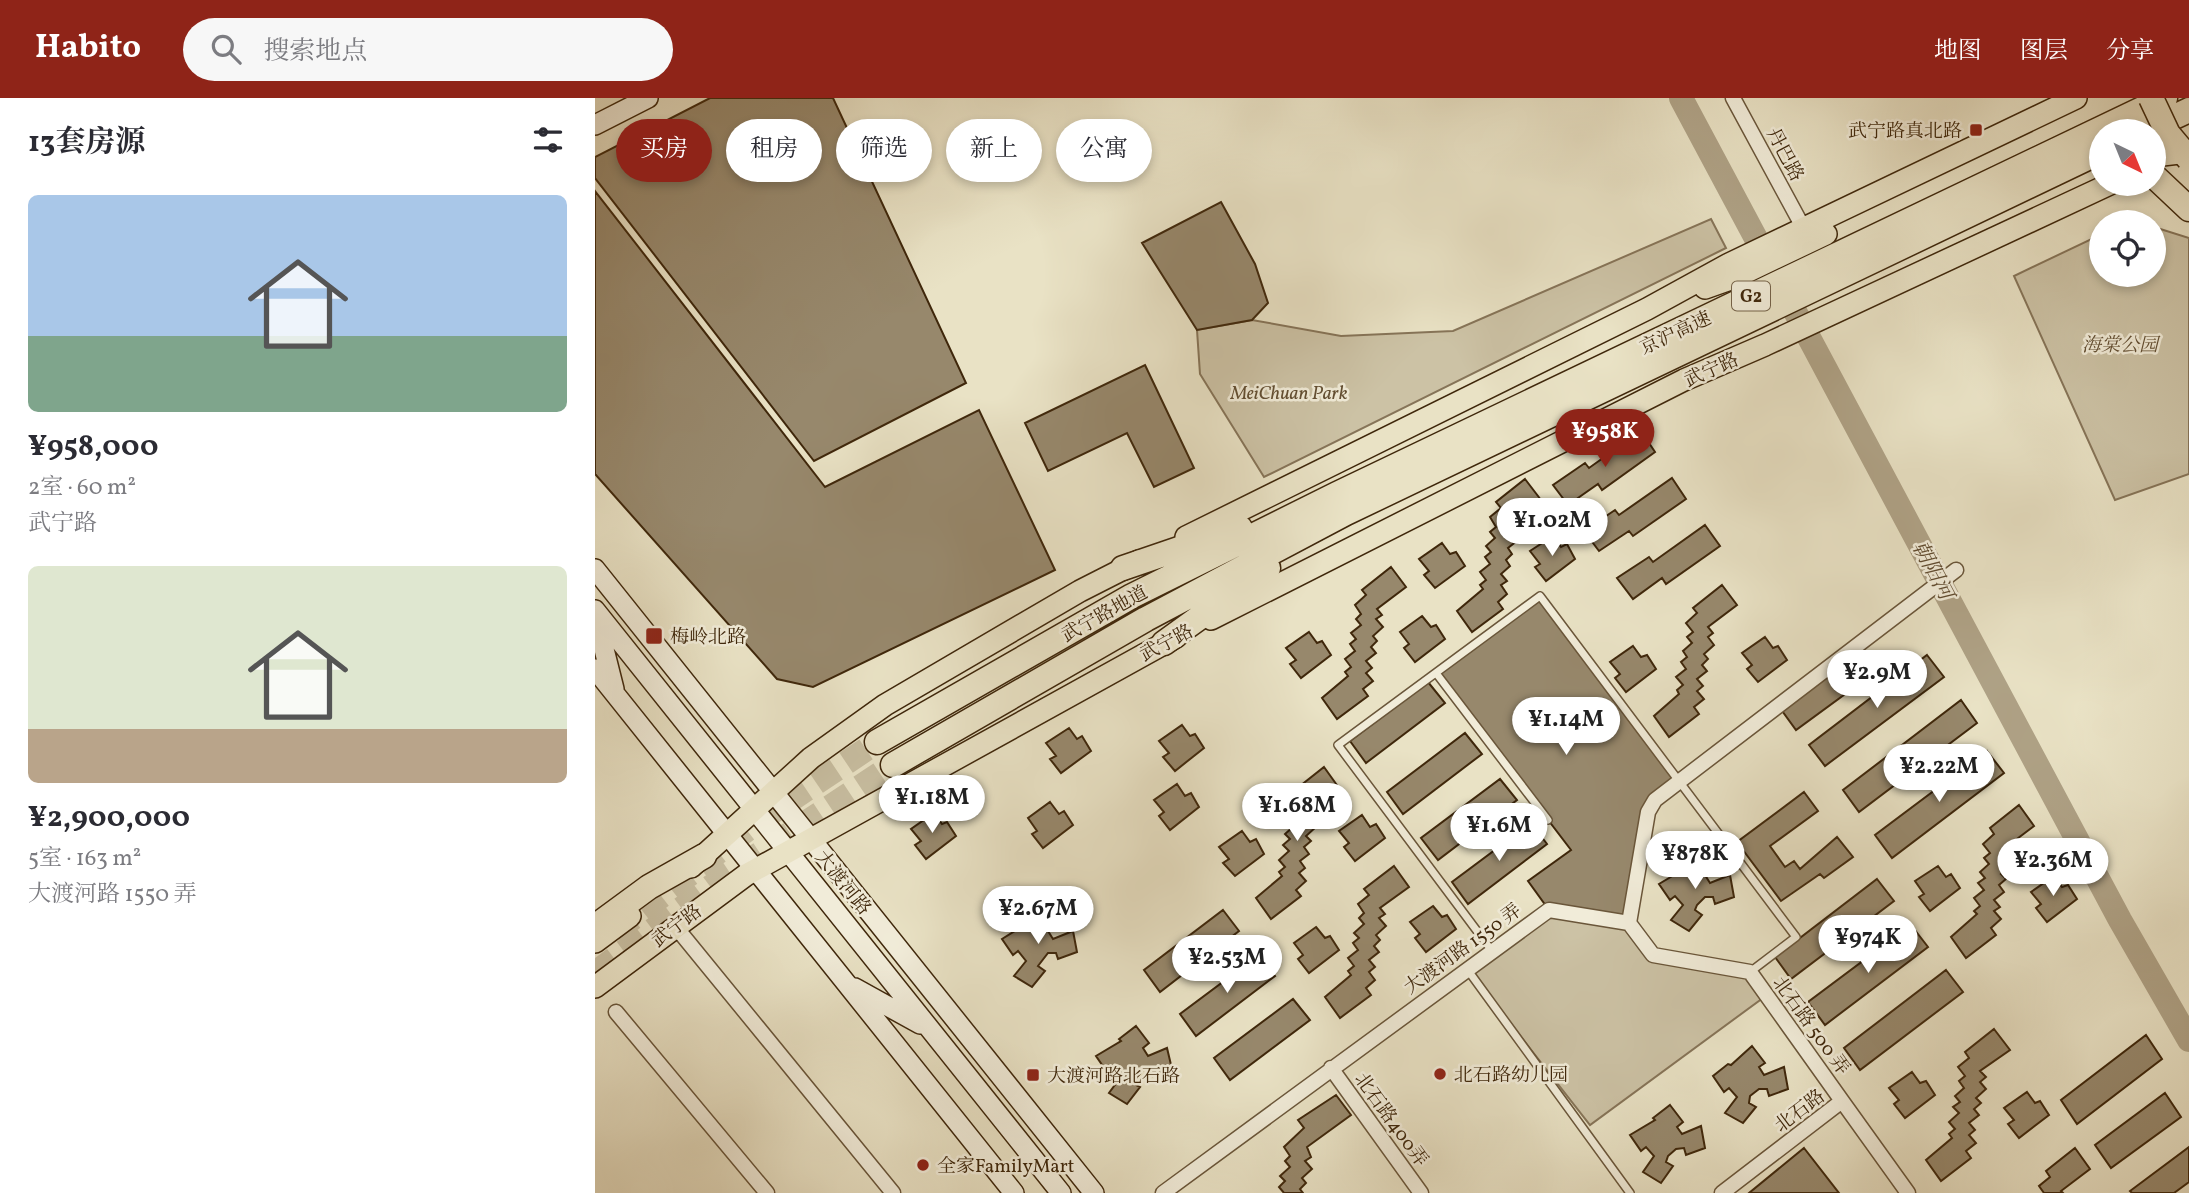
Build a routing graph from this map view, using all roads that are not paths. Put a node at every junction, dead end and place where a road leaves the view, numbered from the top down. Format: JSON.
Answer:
{"nodes":[{"id":1,"x":648,"y":98,"type":"edge"},
{"id":2,"x":1734,"y":98,"type":"edge"},
{"id":3,"x":2078,"y":98,"type":"edge"},
{"id":4,"x":2116,"y":98,"type":"edge"},
{"id":5,"x":2151,"y":98,"type":"edge"},
{"id":6,"x":2165,"y":98,"type":"edge"},
{"id":7,"x":2183,"y":98,"type":"edge"},
{"id":8,"x":2189,"y":110,"type":"edge"},
{"id":9,"x":2122,"y":119,"type":"edge"},
{"id":10,"x":2167,"y":120,"type":"edge"},
{"id":11,"x":595,"y":125,"type":"edge"},
{"id":12,"x":2189,"y":151,"type":"edge"},
{"id":13,"x":2167,"y":154,"type":"edge"},
{"id":14,"x":2089,"y":157,"type":"edge"},
{"id":15,"x":2167,"y":159,"type":"edge"},
{"id":16,"x":2089,"y":180,"type":"edge"},
{"id":17,"x":2167,"y":188,"type":"edge"},
{"id":18,"x":2089,"y":194,"type":"edge"},
{"id":19,"x":2189,"y":208,"type":"edge"},
{"id":20,"x":1796,"y":232,"type":"junction"},
{"id":21,"x":1733,"y":271,"type":"junction"},
{"id":22,"x":1763,"y":340,"type":"junction"},
{"id":23,"x":1341,"y":503,"type":"junction"},
{"id":24,"x":1123,"y":568,"type":"junction"},
{"id":25,"x":595,"y":569,"type":"edge"},
{"id":26,"x":1956,"y":570,"type":"dead end"},
{"id":27,"x":595,"y":611,"type":"edge"},
{"id":28,"x":1164,"y":643,"type":"junction"},
{"id":29,"x":595,"y":669,"type":"edge"},
{"id":30,"x":1436,"y":673,"type":"junction"},
{"id":31,"x":616,"y":694,"type":"junction"},
{"id":32,"x":877,"y":742,"type":"tunnel mouth"},
{"id":33,"x":893,"y":765,"type":"tunnel mouth"},
{"id":34,"x":1678,"y":780,"type":"junction"},
{"id":35,"x":773,"y":792,"type":"junction"},
{"id":36,"x":754,"y":810,"type":"junction"},
{"id":37,"x":1548,"y":820,"type":"dead end"},
{"id":38,"x":728,"y":835,"type":"junction"},
{"id":39,"x":811,"y":841,"type":"junction"},
{"id":40,"x":787,"y":853,"type":"junction"},
{"id":41,"x":704,"y":856,"type":"joint"},
{"id":42,"x":756,"y":870,"type":"junction"},
{"id":43,"x":1629,"y":923,"type":"junction"},
{"id":44,"x":675,"y":926,"type":"junction"},
{"id":45,"x":596,"y":934,"type":"edge"},
{"id":46,"x":1492,"y":951,"type":"junction"},
{"id":47,"x":1467,"y":968,"type":"junction"},
{"id":48,"x":1751,"y":972,"type":"junction"},
{"id":49,"x":848,"y":984,"type":"junction"},
{"id":50,"x":595,"y":987,"type":"edge"},
{"id":51,"x":616,"y":1012,"type":"dead end"},
{"id":52,"x":929,"y":1029,"type":"junction"},
{"id":53,"x":1331,"y":1068,"type":"junction"},
{"id":54,"x":1842,"y":1101,"type":"junction"},
{"id":55,"x":1006,"y":1190,"type":"edge"},
{"id":56,"x":767,"y":1193,"type":"edge"},
{"id":57,"x":893,"y":1193,"type":"edge"},
{"id":58,"x":1061,"y":1193,"type":"edge"},
{"id":59,"x":1094,"y":1193,"type":"edge"},
{"id":60,"x":1164,"y":1193,"type":"edge"},
{"id":61,"x":1421,"y":1193,"type":"edge"},
{"id":62,"x":1630,"y":1193,"type":"edge"},
{"id":63,"x":1722,"y":1193,"type":"edge"},
{"id":64,"x":1908,"y":1193,"type":"edge"}],
"edges":[{"from":1,"to":11,"type":"main road"},
{"from":2,"to":20,"type":"street","name":"丹巴路"},
{"from":3,"to":20,"type":"main road"},
{"from":3,"to":21,"type":"main road"},
{"from":4,"to":9,"type":"highway"},
{"from":5,"to":12,"type":"highway","bridge":true},
{"from":6,"to":23,"type":"highway","name":"京沪高速","number":"G2"},
{"from":7,"to":8,"type":"main road"},
{"from":8,"to":10,"type":"highway"},
{"from":12,"to":13,"type":"main road","bridge":true},
{"from":12,"to":15,"type":"main road"},
{"from":14,"to":23,"type":"highway","name":"京沪高速","number":"G2"},
{"from":16,"to":22,"type":"main road"},
{"from":17,"to":19,"type":"highway"},
{"from":18,"to":22,"type":"main road"},
{"from":20,"to":21,"type":"main road"},
{"from":21,"to":24,"type":"main road"},
{"from":22,"to":28,"type":"main road","name":"武宁路"},
{"from":23,"to":24,"type":"highway"},
{"from":23,"to":28,"type":"highway"},
{"from":23,"to":32,"type":"highway","name":"武宁路地道"},
{"from":23,"to":33,"type":"highway","name":"武宁路地道"},
{"from":24,"to":35,"type":"main road"},
{"from":25,"to":35,"type":"main road","name":"大渡河路"},
{"from":26,"to":34,"type":"street"},
{"from":27,"to":31,"type":"main road"},
{"from":27,"to":36,"type":"main road","name":"大渡河路"},
{"from":28,"to":39,"type":"main road","name":"武宁路"},
{"from":29,"to":31,"type":"main road"},
{"from":30,"to":34,"type":"lane"},
{"from":30,"to":37,"type":"lane"},
{"from":30,"to":46,"type":"lane"},
{"from":31,"to":38,"type":"main road"},
{"from":34,"to":43,"type":"street"},
{"from":34,"to":48,"type":"lane","name":"北石路 500 弄"},
{"from":35,"to":36,"type":"main road"},
{"from":35,"to":39,"type":"main road","name":"大渡河路"},
{"from":36,"to":38,"type":"main road"},
{"from":36,"to":40,"type":"main road","name":"大渡河路"},
{"from":38,"to":41,"type":"main road"},
{"from":38,"to":42,"type":"main road"},
{"from":39,"to":40,"type":"main road","name":"武宁路"},
{"from":39,"to":59,"type":"main road","name":"大渡河路"},
{"from":40,"to":42,"type":"main road","name":"武宁路"},
{"from":40,"to":52,"type":"main road","name":"大渡河路"},
{"from":41,"to":45,"type":"highway"},
{"from":42,"to":44,"type":"main road","name":"武宁路"},
{"from":42,"to":49,"type":"main road"},
{"from":43,"to":46,"type":"street","name":"大渡河路 1550 弄"},
{"from":43,"to":48,"type":"street","name":"北石路 500 弄"},
{"from":44,"to":50,"type":"main road","name":"武宁路"},
{"from":44,"to":57,"type":"street"},
{"from":46,"to":47,"type":"street","name":"大渡河路 1550 弄"},
{"from":47,"to":53,"type":"street","name":"大渡河路 1550 弄"},
{"from":47,"to":62,"type":"lane"},
{"from":48,"to":54,"type":"street","name":"北石路 500 弄"},
{"from":49,"to":52,"type":"main road"},
{"from":49,"to":55,"type":"main road"},
{"from":51,"to":56,"type":"street"},
{"from":52,"to":58,"type":"main road","name":"大渡河路"},
{"from":53,"to":60,"type":"street","name":"大渡河路 1550 弄"},
{"from":53,"to":61,"type":"street","name":"北石路400弄"},
{"from":54,"to":63,"type":"street","name":"北石路"},
{"from":54,"to":64,"type":"street","name":"北石路"}]}
